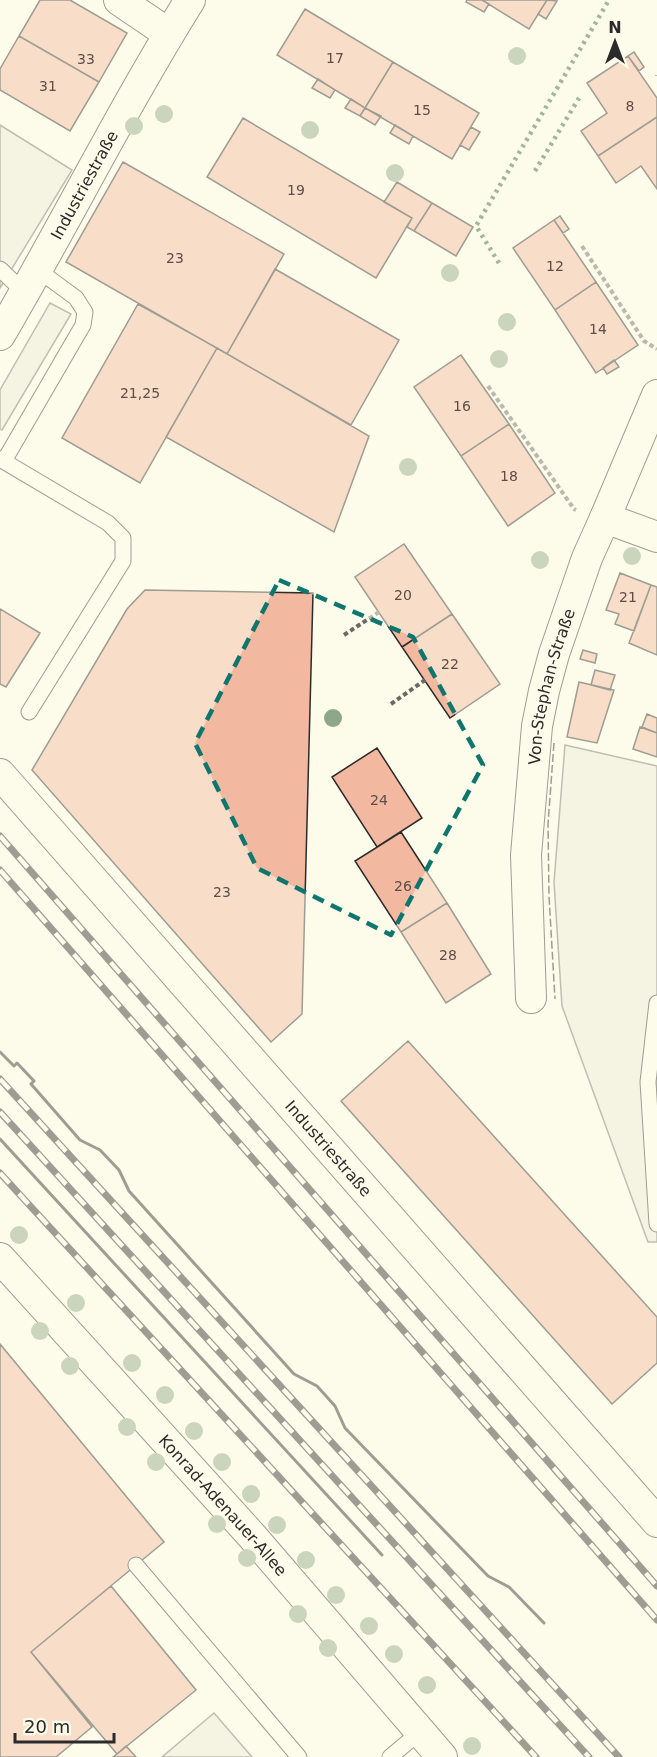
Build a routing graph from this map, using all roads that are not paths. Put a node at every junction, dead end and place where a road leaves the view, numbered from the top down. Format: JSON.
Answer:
{"nodes":[{"id":1,"x":119,"y":0,"type":"edge"},
{"id":2,"x":190,"y":0,"type":"edge"},
{"id":3,"x":169,"y":34,"type":"junction"},
{"id":4,"x":0,"y":269,"type":"edge"},
{"id":5,"x":31,"y":282,"type":"junction"},
{"id":6,"x":0,"y":335,"type":"edge"},
{"id":7,"x":657,"y":395,"type":"edge"},
{"id":8,"x":2,"y":460,"type":"edge"},
{"id":9,"x":606,"y":518,"type":"junction"},
{"id":10,"x":657,"y":537,"type":"edge"},
{"id":11,"x":29,"y":712,"type":"dead end"},
{"id":12,"x":0,"y":774,"type":"edge"},
{"id":13,"x":531,"y":998,"type":"dead end"},
{"id":14,"x":657,"y":1003,"type":"edge"},
{"id":15,"x":657,"y":1224,"type":"edge"},
{"id":16,"x":0,"y":1258,"type":"edge"},
{"id":17,"x":657,"y":1522,"type":"edge"},
{"id":18,"x":136,"y":1566,"type":"dead end"},
{"id":19,"x":421,"y":1731,"type":"junction"},
{"id":20,"x":299,"y":1757,"type":"edge"},
{"id":21,"x":390,"y":1757,"type":"edge"},
{"id":22,"x":442,"y":1757,"type":"edge"}],
"edges":[{"from":1,"to":3,"type":"street"},
{"from":2,"to":3,"type":"street","name":"Industriestraße"},
{"from":3,"to":5,"type":"street","name":"Industriestraße"},
{"from":4,"to":5,"type":"lane"},
{"from":5,"to":6,"type":"street","name":"Industriestraße"},
{"from":5,"to":8,"type":"lane"},
{"from":7,"to":9,"type":"street","name":"Von-Stephan-Straße"},
{"from":8,"to":11,"type":"lane"},
{"from":9,"to":10,"type":"street"},
{"from":9,"to":13,"type":"street","name":"Von-Stephan-Straße"},
{"from":12,"to":17,"type":"street","name":"Industriestraße"},
{"from":14,"to":15,"type":"lane"},
{"from":16,"to":19,"type":"street","name":"Konrad-Adenauer-Allee"},
{"from":18,"to":20,"type":"lane"},
{"from":19,"to":21,"type":"lane"},
{"from":19,"to":22,"type":"street","name":"Konrad-Adenauer-Allee"}]}
